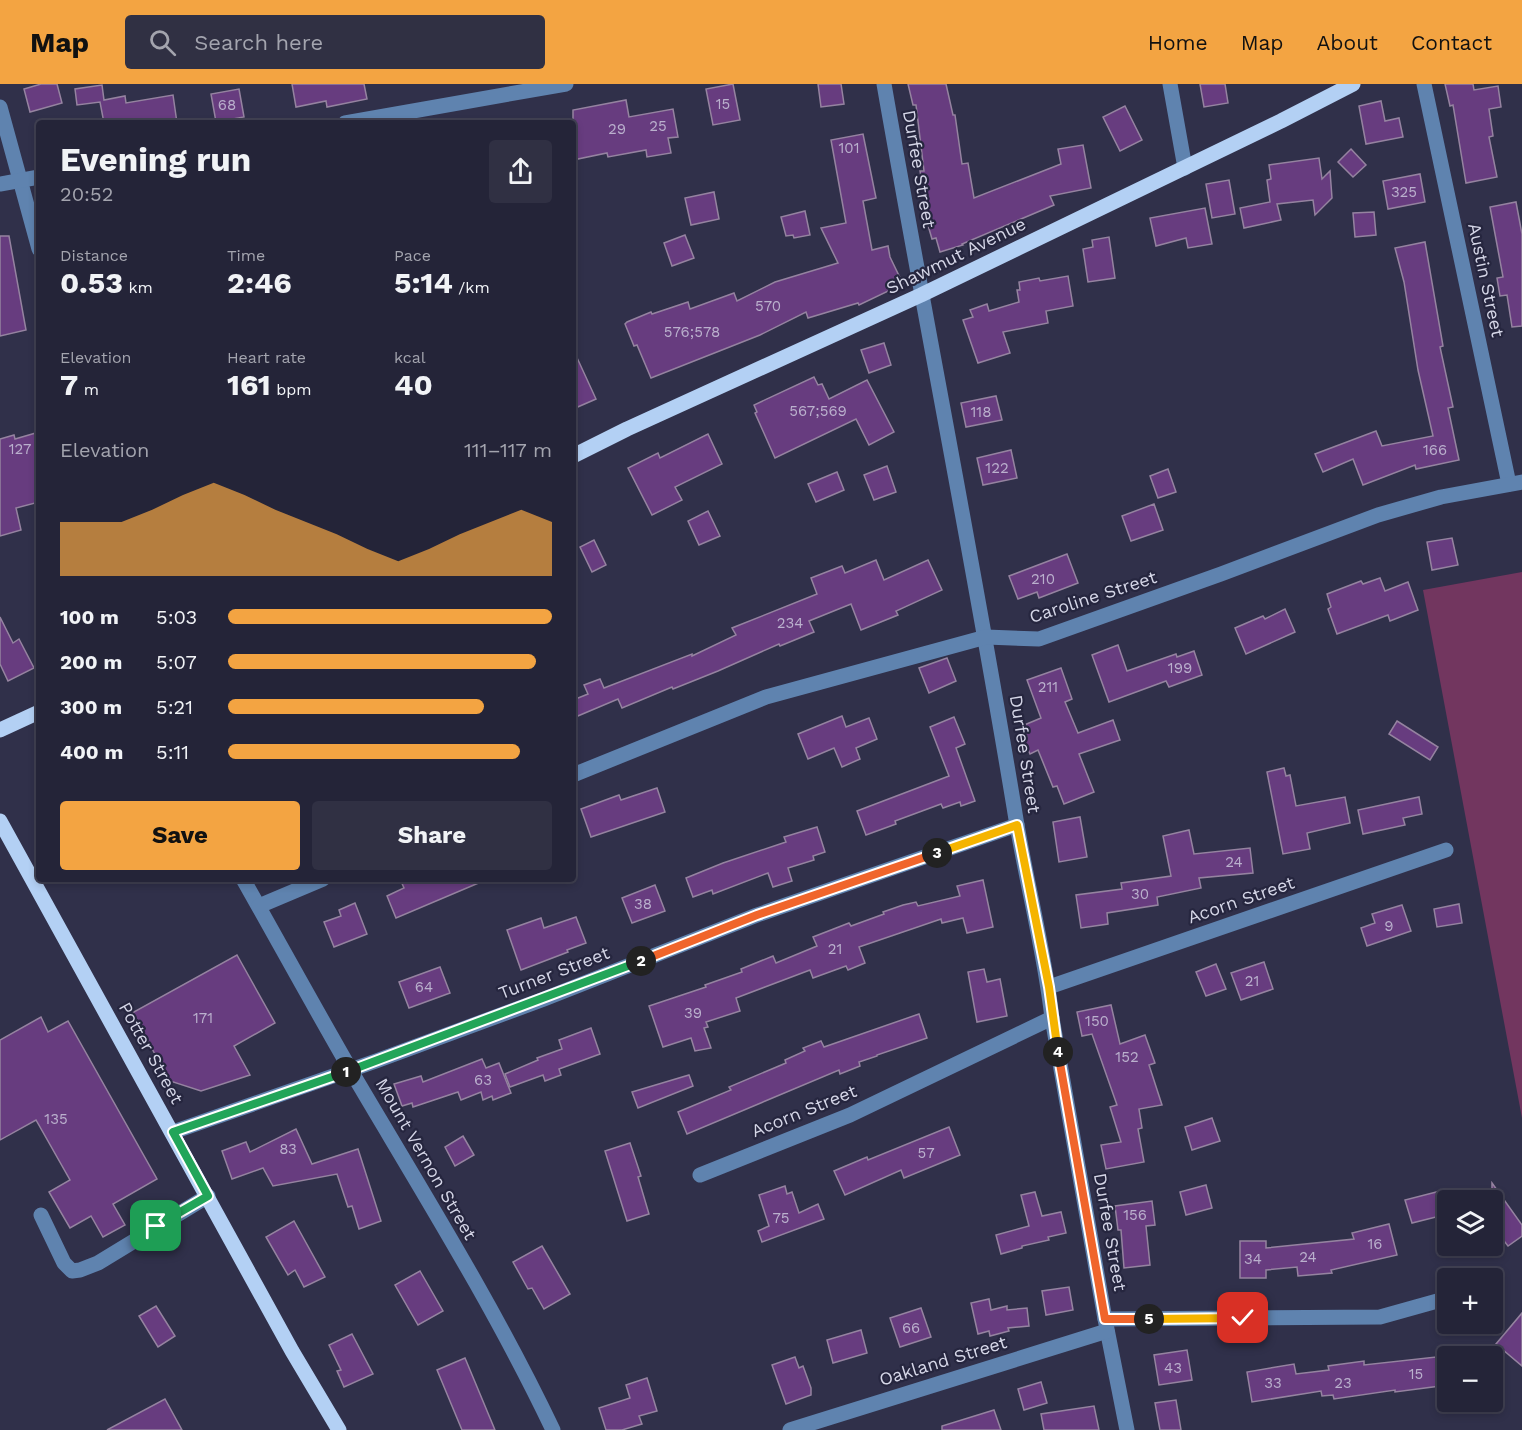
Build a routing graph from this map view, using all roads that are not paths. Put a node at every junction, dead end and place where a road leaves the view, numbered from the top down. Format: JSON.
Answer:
{"nodes":[{"id":1,"x":566,"y":84,"type":"edge"},
{"id":2,"x":884,"y":84,"type":"edge"},
{"id":3,"x":1170,"y":84,"type":"edge"},
{"id":4,"x":1353,"y":84,"type":"edge"},
{"id":5,"x":1424,"y":84,"type":"edge"},
{"id":6,"x":0,"y":108,"type":"edge"},
{"id":7,"x":362,"y":120,"type":"edge"},
{"id":8,"x":1185,"y":168,"type":"junction"},
{"id":9,"x":36,"y":177,"type":"edge"},
{"id":10,"x":20,"y":180,"type":"junction"},
{"id":11,"x":0,"y":184,"type":"edge"},
{"id":12,"x":36,"y":238,"type":"edge"},
{"id":13,"x":921,"y":295,"type":"junction"},
{"id":14,"x":576,"y":454,"type":"edge"},
{"id":15,"x":1516,"y":483,"type":"edge"},
{"id":16,"x":986,"y":637,"type":"junction"},
{"id":17,"x":36,"y":713,"type":"edge"},
{"id":18,"x":0,"y":730,"type":"edge"},
{"id":19,"x":576,"y":774,"type":"edge"},
{"id":20,"x":0,"y":821,"type":"edge"},
{"id":21,"x":1017,"y":825,"type":"junction"},
{"id":22,"x":1446,"y":850,"type":"dead end"},
{"id":23,"x":245,"y":882,"type":"edge"},
{"id":24,"x":315,"y":882,"type":"edge"},
{"id":25,"x":258,"y":906,"type":"junction"},
{"id":26,"x":1049,"y":987,"type":"junction"},
{"id":27,"x":1052,"y":1018,"type":"junction"},
{"id":28,"x":351,"y":1070,"type":"junction"},
{"id":29,"x":173,"y":1132,"type":"junction"},
{"id":30,"x":700,"y":1175,"type":"dead end"},
{"id":31,"x":208,"y":1196,"type":"junction"},
{"id":32,"x":40,"y":1215,"type":"dead end"},
{"id":33,"x":1437,"y":1301,"type":"edge"},
{"id":34,"x":1106,"y":1325,"type":"junction"},
{"id":35,"x":339,"y":1430,"type":"edge"},
{"id":36,"x":553,"y":1430,"type":"edge"},
{"id":37,"x":790,"y":1430,"type":"edge"},
{"id":38,"x":1127,"y":1430,"type":"edge"}],
"edges":[{"from":1,"to":7,"type":"street"},
{"from":2,"to":13,"type":"street","name":"Durfee Street"},
{"from":3,"to":8,"type":"street"},
{"from":4,"to":8,"type":"main road","name":"Shawmut Avenue"},
{"from":5,"to":15,"type":"street","name":"Austin Street"},
{"from":6,"to":10,"type":"street"},
{"from":8,"to":13,"type":"main road","name":"Shawmut Avenue"},
{"from":9,"to":10,"type":"street"},
{"from":10,"to":11,"type":"street"},
{"from":10,"to":12,"type":"street"},
{"from":13,"to":14,"type":"main road","name":"Shawmut Avenue"},
{"from":13,"to":16,"type":"street","name":"Durfee Street"},
{"from":15,"to":16,"type":"street","name":"Caroline Street"},
{"from":16,"to":19,"type":"street","name":"Caroline Street"},
{"from":16,"to":21,"type":"street","name":"Durfee Street"},
{"from":17,"to":18,"type":"main road"},
{"from":20,"to":29,"type":"main road","name":"Potter Street"},
{"from":21,"to":26,"type":"street","name":"Durfee Street"},
{"from":21,"to":28,"type":"street","name":"Turner Street"},
{"from":22,"to":26,"type":"street","name":"Acorn Street"},
{"from":23,"to":25,"type":"street","name":"Mount Vernon Street"},
{"from":24,"to":25,"type":"street"},
{"from":25,"to":28,"type":"street","name":"Mount Vernon Street"},
{"from":26,"to":27,"type":"street","name":"Durfee Street"},
{"from":27,"to":30,"type":"street","name":"Acorn Street"},
{"from":27,"to":34,"type":"street","name":"Durfee Street"},
{"from":28,"to":29,"type":"street","name":"Turner Street"},
{"from":28,"to":36,"type":"street","name":"Mount Vernon Street"},
{"from":29,"to":31,"type":"main road","name":"Potter Street"},
{"from":31,"to":32,"type":"street"},
{"from":31,"to":35,"type":"main road","name":"Potter Street"},
{"from":33,"to":34,"type":"street","name":"Oakland Street"},
{"from":34,"to":37,"type":"street","name":"Oakland Street"},
{"from":34,"to":38,"type":"street","name":"Durfee Street"}]}
